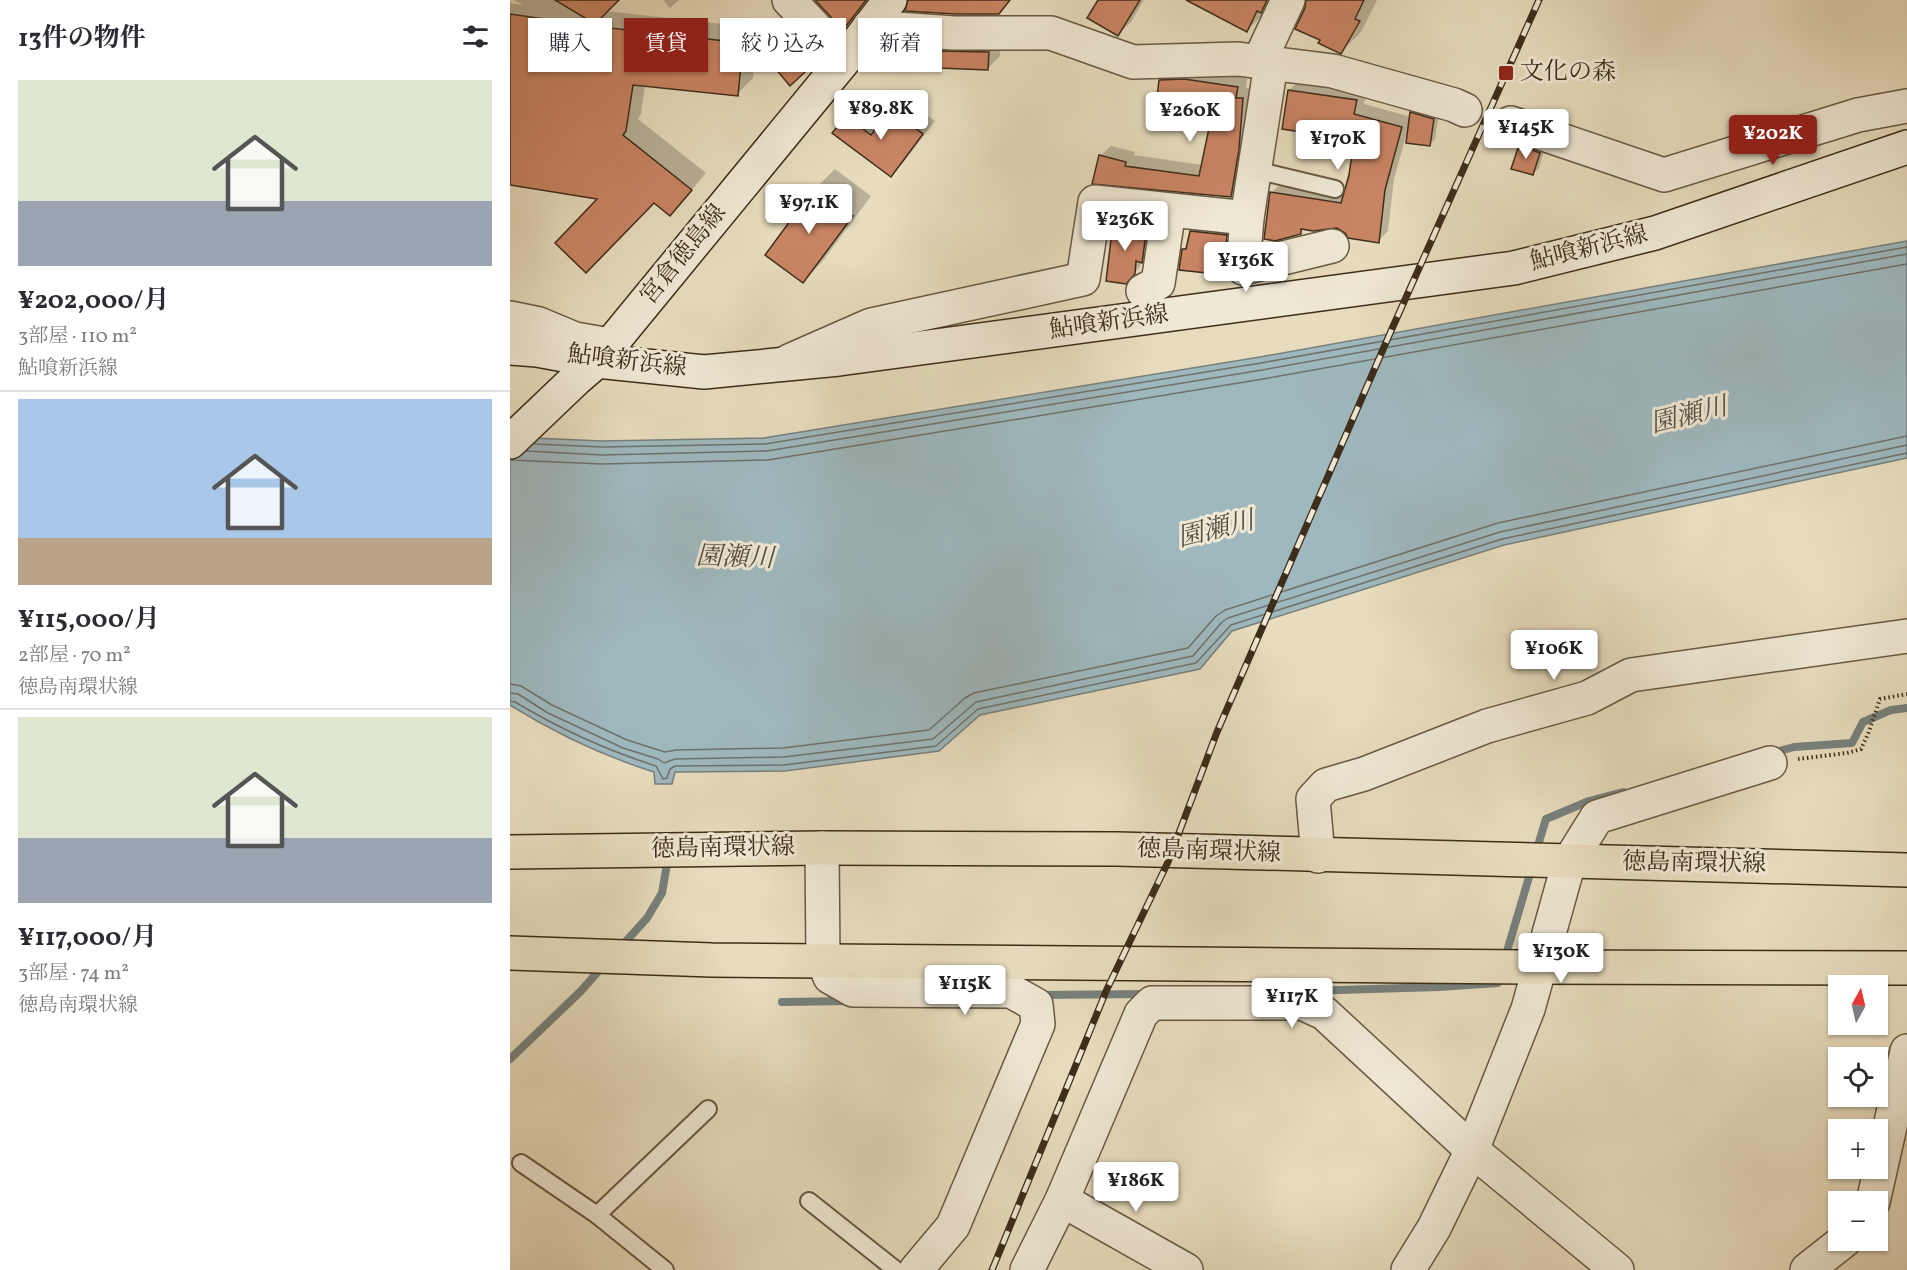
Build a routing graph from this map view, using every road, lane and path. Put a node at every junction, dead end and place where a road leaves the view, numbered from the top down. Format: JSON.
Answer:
{"nodes":[{"id":1,"x":789,"y":0,"type":"edge"},
{"id":2,"x":890,"y":0,"type":"edge"},
{"id":3,"x":1288,"y":0,"type":"edge"},
{"id":4,"x":806,"y":18,"type":"edge"},
{"id":5,"x":877,"y":18,"type":"edge"},
{"id":6,"x":942,"y":32,"type":"edge"},
{"id":7,"x":858,"y":42,"type":"edge"},
{"id":8,"x":846,"y":58,"type":"edge"},
{"id":9,"x":1265,"y":63,"type":"junction"},
{"id":10,"x":834,"y":72,"type":"edge"},
{"id":11,"x":1907,"y":106,"type":"edge"},
{"id":12,"x":1465,"y":111,"type":"dead end"},
{"id":13,"x":1511,"y":123,"type":"dead end"},
{"id":14,"x":1907,"y":147,"type":"edge"},
{"id":15,"x":1255,"y":170,"type":"junction"},
{"id":16,"x":1335,"y":189,"type":"dead end"},
{"id":17,"x":1169,"y":210,"type":"junction"},
{"id":18,"x":1247,"y":218,"type":"junction"},
{"id":19,"x":1332,"y":246,"type":"dead end"},
{"id":20,"x":1143,"y":291,"type":"dead end"},
{"id":21,"x":510,"y":318,"type":"edge"},
{"id":22,"x":510,"y":348,"type":"edge"},
{"id":23,"x":594,"y":362,"type":"junction"},
{"id":24,"x":782,"y":364,"type":"junction"},
{"id":25,"x":510,"y":442,"type":"edge"},
{"id":26,"x":1907,"y":636,"type":"edge"},
{"id":27,"x":1907,"y":694,"type":"edge"},
{"id":28,"x":1770,"y":763,"type":"joint"},
{"id":29,"x":822,"y":848,"type":"junction"},
{"id":30,"x":510,"y":852,"type":"edge"},
{"id":31,"x":1318,"y":856,"type":"junction"},
{"id":32,"x":1569,"y":862,"type":"junction"},
{"id":33,"x":1907,"y":870,"type":"edge"},
{"id":34,"x":523,"y":953,"type":"edge"},
{"id":35,"x":823,"y":960,"type":"junction"},
{"id":36,"x":1539,"y":968,"type":"junction"},
{"id":37,"x":1907,"y":968,"type":"edge"},
{"id":38,"x":1907,"y":1051,"type":"edge"},
{"id":39,"x":708,"y":1109,"type":"dead end"},
{"id":40,"x":1472,"y":1150,"type":"junction"},
{"id":41,"x":521,"y":1163,"type":"dead end"},
{"id":42,"x":1875,"y":1191,"type":"edge"},
{"id":43,"x":1062,"y":1200,"type":"junction"},
{"id":44,"x":809,"y":1201,"type":"dead end"},
{"id":45,"x":597,"y":1215,"type":"junction"},
{"id":46,"x":1831,"y":1251,"type":"edge"},
{"id":47,"x":665,"y":1270,"type":"edge"},
{"id":48,"x":896,"y":1270,"type":"edge"},
{"id":49,"x":916,"y":1270,"type":"edge"},
{"id":50,"x":1027,"y":1270,"type":"edge"},
{"id":51,"x":1186,"y":1270,"type":"edge"},
{"id":52,"x":1408,"y":1270,"type":"edge"},
{"id":53,"x":1617,"y":1270,"type":"edge"},
{"id":54,"x":1807,"y":1270,"type":"edge"}],
"edges":[{"from":1,"to":4,"type":"street"},
{"from":2,"to":5,"type":"street","name":"宮倉徳島線"},
{"from":3,"to":9,"type":"street"},
{"from":6,"to":9,"type":"street"},
{"from":7,"to":8,"type":"street","name":"宮倉徳島線"},
{"from":9,"to":12,"type":"street"},
{"from":9,"to":15,"type":"street"},
{"from":10,"to":23,"type":"street","name":"宮倉徳島線"},
{"from":11,"to":13,"type":"street"},
{"from":14,"to":24,"type":"street","name":"鮎喰新浜線"},
{"from":15,"to":16,"type":"lane"},
{"from":15,"to":18,"type":"street"},
{"from":17,"to":18,"type":"street"},
{"from":17,"to":20,"type":"street"},
{"from":17,"to":24,"type":"street"},
{"from":18,"to":19,"type":"street"},
{"from":21,"to":23,"type":"street"},
{"from":22,"to":23,"type":"street","name":"鮎喰新浜線"},
{"from":23,"to":24,"type":"street","name":"鮎喰新浜線"},
{"from":23,"to":25,"type":"street","name":"宮倉徳島線"},
{"from":26,"to":31,"type":"street"},
{"from":27,"to":28,"type":"path"},
{"from":28,"to":32,"type":"street"},
{"from":29,"to":30,"type":"highway","name":"徳島南環状線"},
{"from":29,"to":31,"type":"highway","name":"徳島南環状線"},
{"from":29,"to":35,"type":"street"},
{"from":31,"to":32,"type":"highway","name":"徳島南環状線"},
{"from":32,"to":33,"type":"highway","name":"徳島南環状線"},
{"from":32,"to":36,"type":"street"},
{"from":34,"to":35,"type":"highway"},
{"from":35,"to":36,"type":"highway"},
{"from":35,"to":49,"type":"street"},
{"from":36,"to":37,"type":"highway"},
{"from":36,"to":40,"type":"street"},
{"from":38,"to":42,"type":"street"},
{"from":39,"to":45,"type":"lane"},
{"from":40,"to":43,"type":"street"},
{"from":40,"to":52,"type":"street"},
{"from":40,"to":53,"type":"street"},
{"from":41,"to":45,"type":"lane"},
{"from":43,"to":50,"type":"street"},
{"from":43,"to":51,"type":"street"},
{"from":44,"to":48,"type":"lane"},
{"from":45,"to":47,"type":"lane"},
{"from":46,"to":54,"type":"street"}]}
